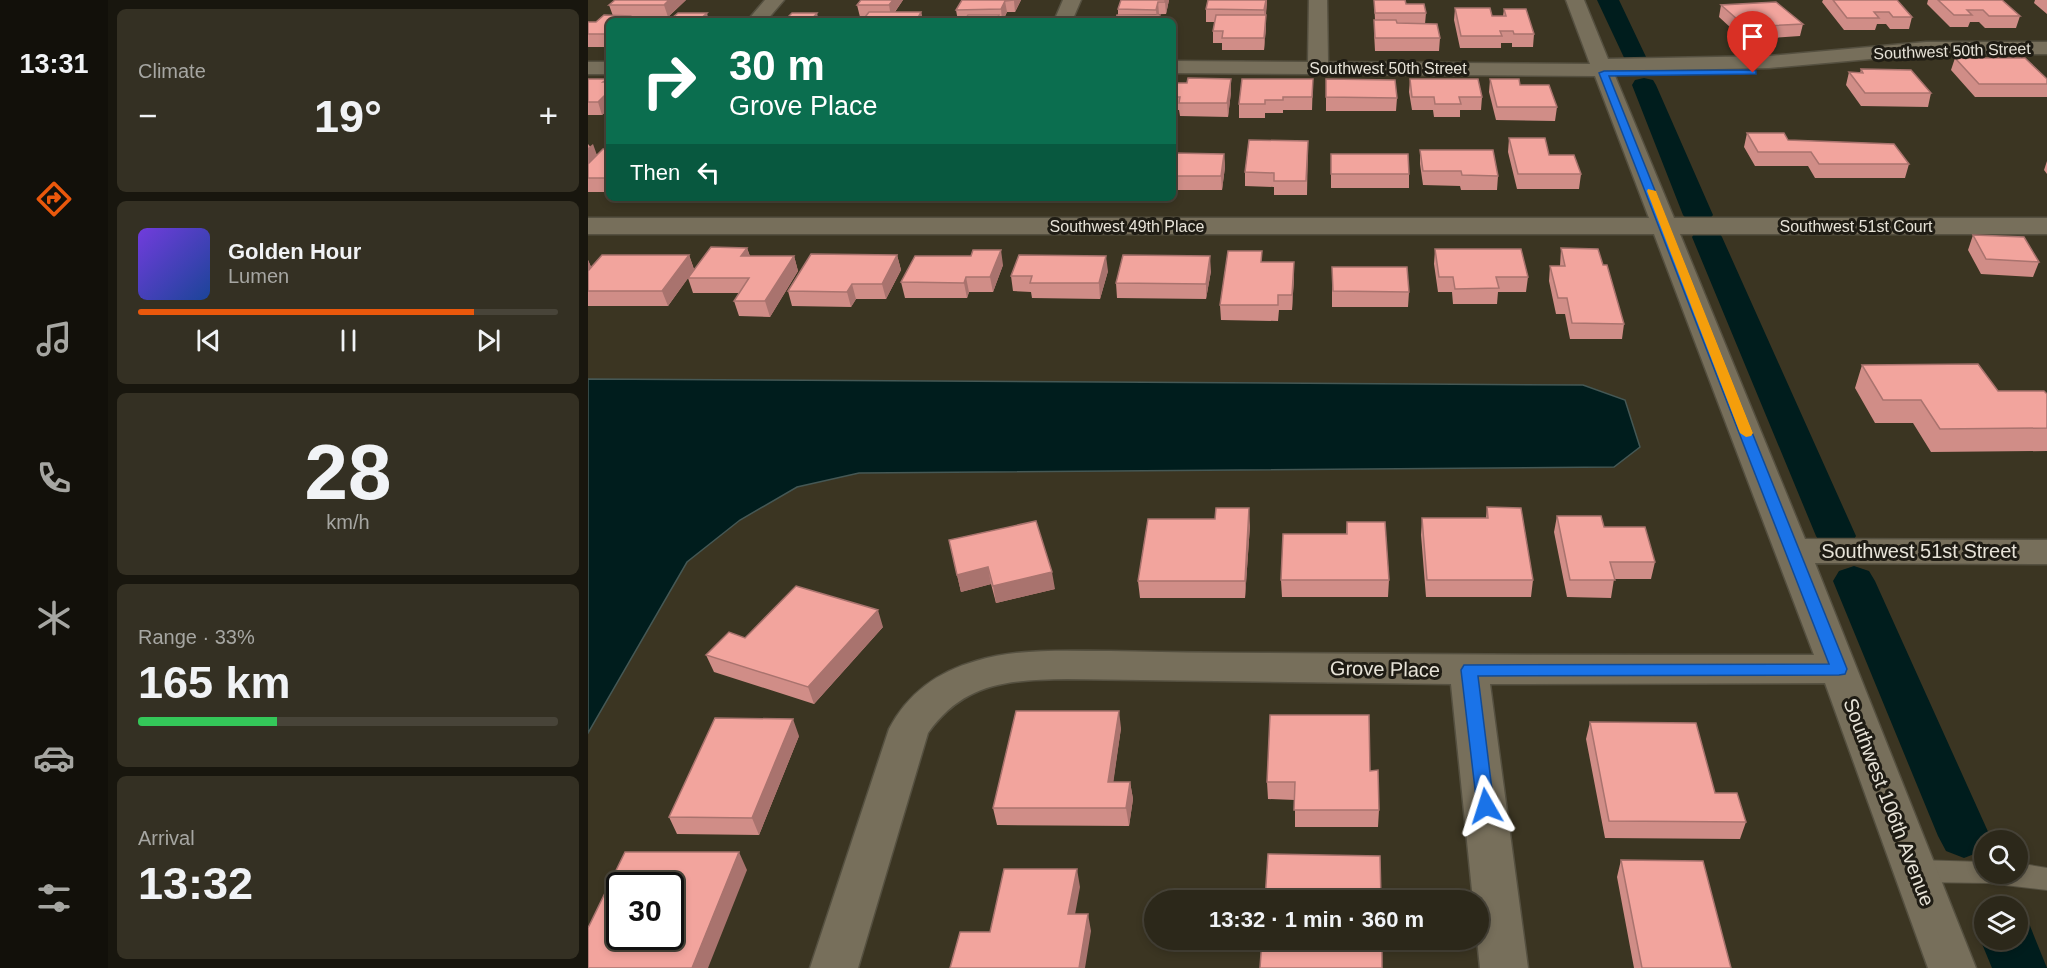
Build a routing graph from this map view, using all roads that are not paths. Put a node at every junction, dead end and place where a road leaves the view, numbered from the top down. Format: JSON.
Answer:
{"nodes":[{"id":1,"x":775,"y":0,"type":"edge"},
{"id":2,"x":1072,"y":0,"type":"edge"},
{"id":3,"x":1318,"y":0,"type":"edge"},
{"id":4,"x":1575,"y":0,"type":"edge"},
{"id":5,"x":759,"y":18,"type":"edge"},
{"id":6,"x":1064,"y":18,"type":"edge"},
{"id":7,"x":2047,"y":48,"type":"edge"},
{"id":8,"x":588,"y":68,"type":"edge"},
{"id":9,"x":606,"y":68,"type":"edge"},
{"id":10,"x":1176,"y":68,"type":"edge"},
{"id":11,"x":1318,"y":68,"type":"junction"},
{"id":12,"x":1602,"y":69,"type":"junction"},
{"id":13,"x":588,"y":226,"type":"edge"},
{"id":14,"x":1665,"y":226,"type":"junction"},
{"id":15,"x":2047,"y":226,"type":"edge"},
{"id":16,"x":1792,"y":551,"type":"junction"},
{"id":17,"x":2047,"y":552,"type":"edge"},
{"id":18,"x":1839,"y":669,"type":"junction"},
{"id":19,"x":1469,"y":670,"type":"junction"},
{"id":20,"x":1917,"y":871,"type":"junction"},
{"id":21,"x":1974,"y":873,"type":"edge"},
{"id":22,"x":2028,"y":876,"type":"edge"},
{"id":23,"x":2047,"y":879,"type":"edge"},
{"id":24,"x":834,"y":968,"type":"edge"},
{"id":25,"x":1504,"y":968,"type":"edge"},
{"id":26,"x":1952,"y":968,"type":"edge"}],
"edges":[{"from":1,"to":5,"type":"street"},
{"from":2,"to":6,"type":"street"},
{"from":3,"to":11,"type":"street"},
{"from":4,"to":12,"type":"street","name":"Southwest 106th Avenue"},
{"from":7,"to":12,"type":"street","name":"Southwest 50th Street"},
{"from":8,"to":9,"type":"street"},
{"from":10,"to":11,"type":"street","name":"Southwest 50th Street"},
{"from":11,"to":12,"type":"street","name":"Southwest 50th Street"},
{"from":12,"to":14,"type":"street","name":"Southwest 106th Avenue"},
{"from":13,"to":14,"type":"street","name":"Southwest 49th Place"},
{"from":14,"to":15,"type":"street","name":"Southwest 51st Court"},
{"from":14,"to":16,"type":"street","name":"Southwest 106th Avenue"},
{"from":16,"to":17,"type":"street","name":"Southwest 51st Street"},
{"from":16,"to":18,"type":"street","name":"Southwest 106th Avenue"},
{"from":18,"to":19,"type":"street","name":"Grove Place"},
{"from":18,"to":20,"type":"street","name":"Southwest 106th Avenue"},
{"from":19,"to":24,"type":"street","name":"Grove Place"},
{"from":19,"to":25,"type":"street"},
{"from":20,"to":21,"type":"lane"},
{"from":20,"to":26,"type":"street","name":"Southwest 106th Avenue"},
{"from":22,"to":23,"type":"lane"}]}
